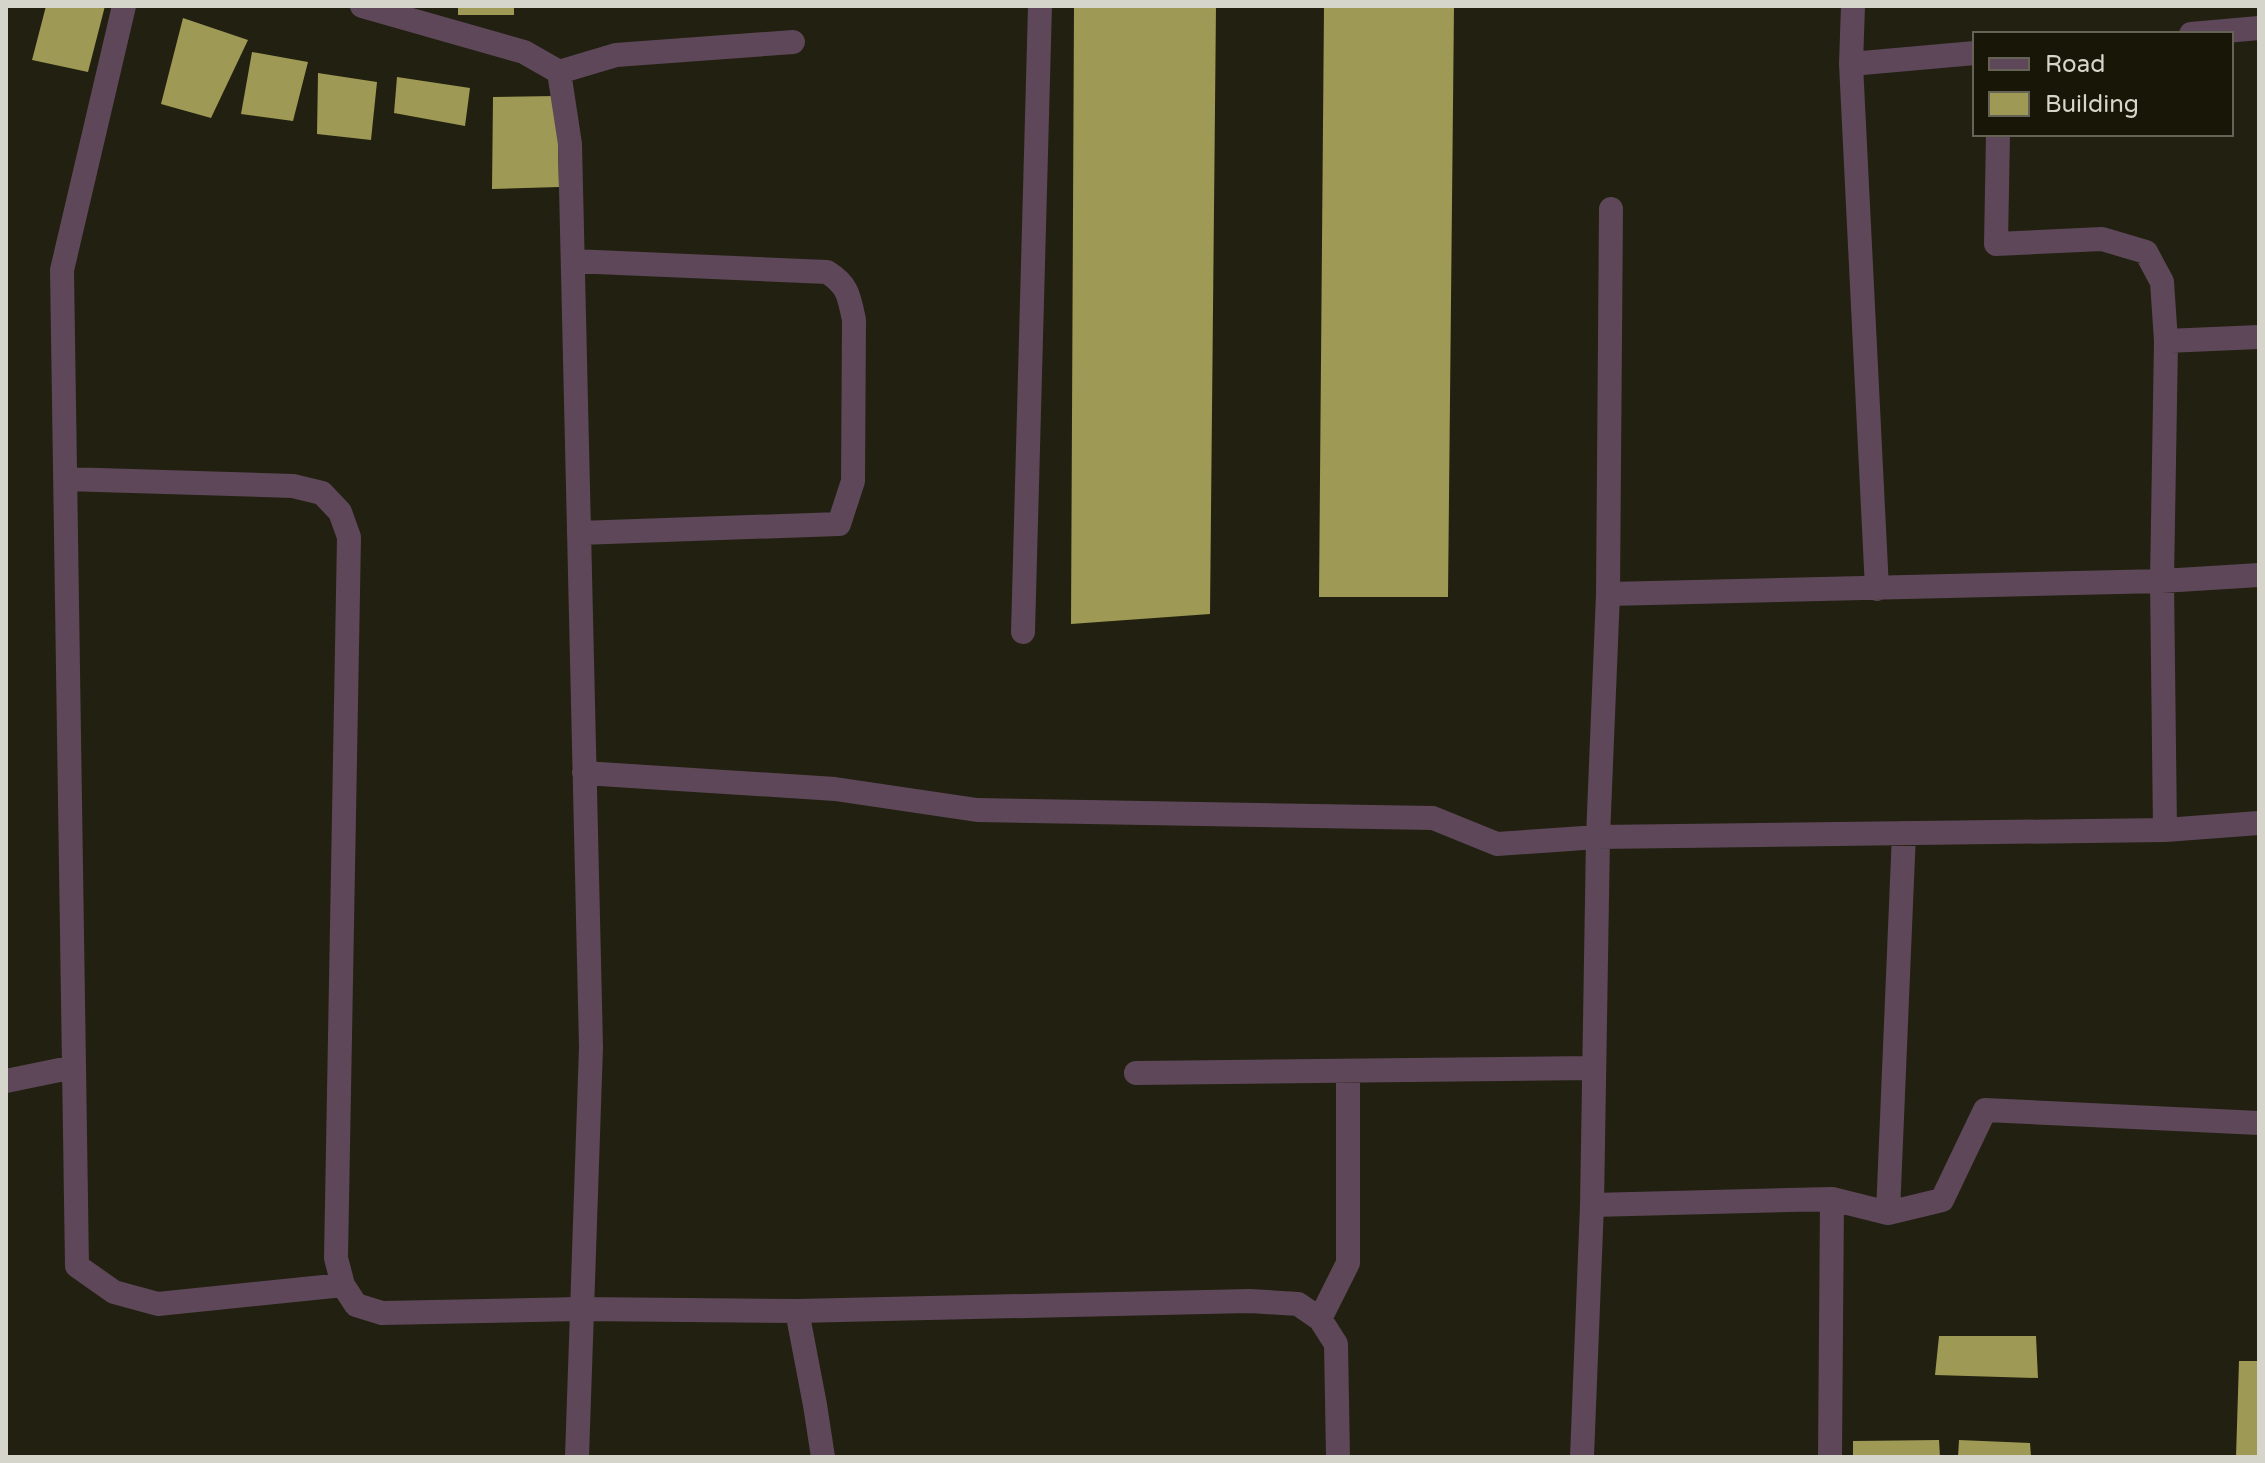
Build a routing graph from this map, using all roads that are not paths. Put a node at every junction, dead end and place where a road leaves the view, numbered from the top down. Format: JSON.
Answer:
{"nodes":[{"id":1,"x":124,"y":6,"type":"edge"},
{"id":2,"x":362,"y":6,"type":"edge"},
{"id":3,"x":1040,"y":6,"type":"edge"},
{"id":4,"x":1853,"y":6,"type":"edge"},
{"id":5,"x":407,"y":12,"type":"edge"},
{"id":6,"x":2259,"y":28,"type":"edge"},
{"id":7,"x":2214,"y":32,"type":"edge"},
{"id":8,"x":793,"y":42,"type":"dead end"},
{"id":9,"x":1973,"y":53,"type":"edge"},
{"id":10,"x":1851,"y":64,"type":"junction"},
{"id":11,"x":559,"y":72,"type":"junction"},
{"id":12,"x":1998,"y":136,"type":"edge"},
{"id":13,"x":1611,"y":209,"type":"dead end"},
{"id":14,"x":573,"y":261,"type":"junction"},
{"id":15,"x":2259,"y":337,"type":"edge"},
{"id":16,"x":2166,"y":341,"type":"junction"},
{"id":17,"x":65,"y":479,"type":"junction"},
{"id":18,"x":579,"y":533,"type":"junction"},
{"id":19,"x":2259,"y":575,"type":"edge"},
{"id":20,"x":2162,"y":581,"type":"junction"},
{"id":21,"x":1877,"y":589,"type":"junction"},
{"id":22,"x":1608,"y":594,"type":"junction"},
{"id":23,"x":1023,"y":632,"type":"dead end"},
{"id":24,"x":584,"y":773,"type":"junction"},
{"id":25,"x":2259,"y":823,"type":"edge"},
{"id":26,"x":2165,"y":830,"type":"junction"},
{"id":27,"x":1904,"y":833,"type":"junction"},
{"id":28,"x":1598,"y":837,"type":"junction"},
{"id":29,"x":74,"y":1067,"type":"junction"},
{"id":30,"x":1594,"y":1068,"type":"junction"},
{"id":31,"x":1348,"y":1071,"type":"junction"},
{"id":32,"x":1136,"y":1073,"type":"dead end"},
{"id":33,"x":6,"y":1081,"type":"edge"},
{"id":34,"x":2259,"y":1123,"type":"edge"},
{"id":35,"x":1832,"y":1199,"type":"junction"},
{"id":36,"x":1592,"y":1205,"type":"junction"},
{"id":37,"x":1888,"y":1213,"type":"junction"},
{"id":38,"x":343,"y":1285,"type":"junction"},
{"id":39,"x":581,"y":1309,"type":"junction"},
{"id":40,"x":797,"y":1311,"type":"junction"},
{"id":41,"x":1320,"y":1319,"type":"junction"},
{"id":42,"x":577,"y":1457,"type":"edge"},
{"id":43,"x":823,"y":1457,"type":"edge"},
{"id":44,"x":1338,"y":1457,"type":"edge"},
{"id":45,"x":1582,"y":1457,"type":"edge"},
{"id":46,"x":1830,"y":1457,"type":"edge"}],
"edges":[{"from":1,"to":17,"type":"street"},
{"from":2,"to":5,"type":"street"},
{"from":3,"to":23,"type":"street"},
{"from":4,"to":10,"type":"street"},
{"from":5,"to":11,"type":"street"},
{"from":6,"to":7,"type":"street"},
{"from":8,"to":11,"type":"street"},
{"from":9,"to":10,"type":"street"},
{"from":10,"to":21,"type":"street"},
{"from":11,"to":14,"type":"street"},
{"from":12,"to":16,"type":"street"},
{"from":13,"to":22,"type":"street"},
{"from":14,"to":18,"type":"street"},
{"from":14,"to":18,"type":"street"},
{"from":15,"to":16,"type":"street"},
{"from":16,"to":20,"type":"street"},
{"from":17,"to":29,"type":"street"},
{"from":17,"to":38,"type":"street"},
{"from":18,"to":24,"type":"street"},
{"from":19,"to":20,"type":"street"},
{"from":20,"to":21,"type":"street"},
{"from":20,"to":26,"type":"street"},
{"from":21,"to":22,"type":"street"},
{"from":22,"to":28,"type":"street"},
{"from":24,"to":28,"type":"street"},
{"from":24,"to":39,"type":"street"},
{"from":25,"to":26,"type":"street"},
{"from":26,"to":27,"type":"street"},
{"from":27,"to":28,"type":"street"},
{"from":27,"to":37,"type":"street"},
{"from":28,"to":30,"type":"street"},
{"from":29,"to":33,"type":"street"},
{"from":29,"to":38,"type":"street"},
{"from":30,"to":31,"type":"street"},
{"from":30,"to":36,"type":"street"},
{"from":31,"to":32,"type":"street"},
{"from":31,"to":41,"type":"street"},
{"from":34,"to":37,"type":"street"},
{"from":35,"to":36,"type":"street"},
{"from":35,"to":37,"type":"street"},
{"from":35,"to":46,"type":"street"},
{"from":36,"to":45,"type":"street"},
{"from":38,"to":39,"type":"street"},
{"from":39,"to":40,"type":"street"},
{"from":39,"to":42,"type":"street"},
{"from":40,"to":41,"type":"street"},
{"from":40,"to":43,"type":"street"},
{"from":41,"to":44,"type":"street"}]}
